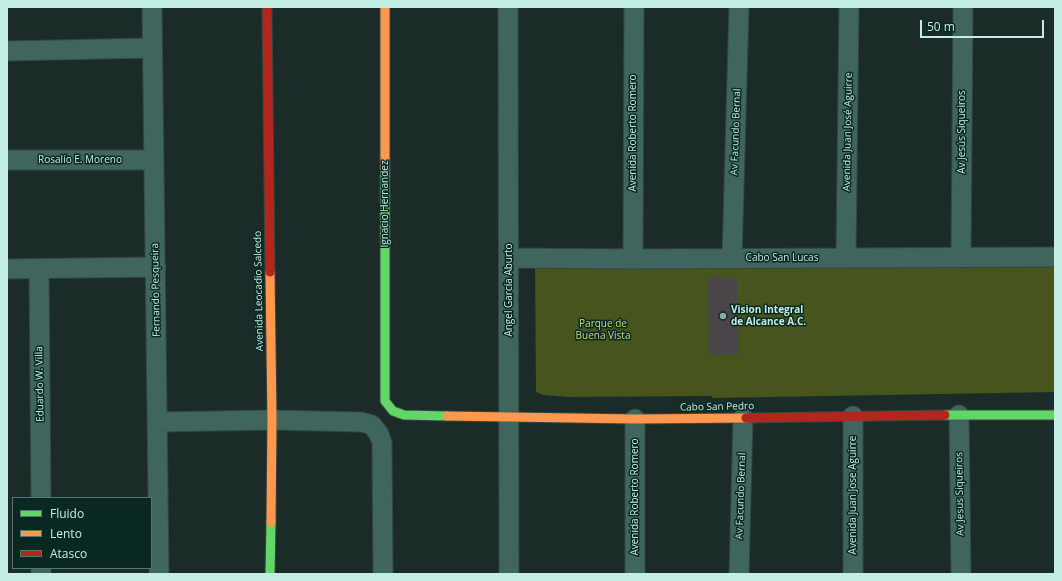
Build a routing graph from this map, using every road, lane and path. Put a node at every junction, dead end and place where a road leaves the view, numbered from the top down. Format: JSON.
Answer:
{"nodes":[{"id":1,"x":152,"y":7,"type":"edge"},
{"id":2,"x":267,"y":7,"type":"edge"},
{"id":3,"x":385,"y":7,"type":"edge"},
{"id":4,"x":508,"y":7,"type":"edge"},
{"id":5,"x":634,"y":7,"type":"edge"},
{"id":6,"x":739,"y":7,"type":"edge"},
{"id":7,"x":849,"y":7,"type":"edge"},
{"id":8,"x":963,"y":7,"type":"edge"},
{"id":9,"x":151,"y":48,"type":"junction"},
{"id":10,"x":7,"y":51,"type":"edge"},
{"id":11,"x":7,"y":160,"type":"edge"},
{"id":12,"x":153,"y":160,"type":"junction"},
{"id":13,"x":961,"y":256,"type":"junction"},
{"id":14,"x":1055,"y":257,"type":"edge"},
{"id":15,"x":509,"y":258,"type":"junction"},
{"id":16,"x":732,"y":258,"type":"junction"},
{"id":17,"x":846,"y":258,"type":"junction"},
{"id":18,"x":633,"y":259,"type":"junction"},
{"id":19,"x":156,"y":267,"type":"junction"},
{"id":20,"x":7,"y":270,"type":"edge"},
{"id":21,"x":39,"y":270,"type":"junction"},
{"id":22,"x":385,"y":401,"type":"joint"},
{"id":23,"x":959,"y":415,"type":"junction"},
{"id":24,"x":1055,"y":415,"type":"edge"},
{"id":25,"x":853,"y":416,"type":"junction"},
{"id":26,"x":509,"y":417,"type":"junction"},
{"id":27,"x":743,"y":418,"type":"junction"},
{"id":28,"x":635,"y":419,"type":"junction"},
{"id":29,"x":272,"y":420,"type":"junction"},
{"id":30,"x":157,"y":422,"type":"junction"},
{"id":31,"x":41,"y":497,"type":"edge"},
{"id":32,"x":159,"y":574,"type":"edge"},
{"id":33,"x":270,"y":574,"type":"edge"},
{"id":34,"x":383,"y":574,"type":"edge"},
{"id":35,"x":509,"y":574,"type":"edge"},
{"id":36,"x":635,"y":574,"type":"edge"},
{"id":37,"x":739,"y":574,"type":"edge"},
{"id":38,"x":853,"y":574,"type":"edge"},
{"id":39,"x":961,"y":574,"type":"edge"}],
"edges":[{"from":1,"to":9,"type":"street","name":"Fernando Pesqueira"},
{"from":2,"to":29,"type":"street","name":"Avenida Leocadio Salcedo"},
{"from":3,"to":22,"type":"street","name":"Ignacio Hernandez"},
{"from":4,"to":15,"type":"street","name":"Angel García Aburto"},
{"from":5,"to":18,"type":"street","name":"Avenida Roberto Romero"},
{"from":6,"to":16,"type":"street","name":"Av Facundo Bernal"},
{"from":7,"to":17,"type":"street","name":"Avenida Juan José Aguirre"},
{"from":8,"to":13,"type":"street","name":"Av Jesús Siqueiros"},
{"from":9,"to":10,"type":"street"},
{"from":9,"to":12,"type":"street","name":"Fernando Pesqueira"},
{"from":11,"to":12,"type":"street","name":"Rosalío E. Moreno"},
{"from":12,"to":19,"type":"street","name":"Fernando Pesqueira"},
{"from":13,"to":14,"type":"street","name":"Cabo San Lucas"},
{"from":13,"to":17,"type":"street","name":"Cabo San Lucas"},
{"from":15,"to":18,"type":"street","name":"Cabo San Lucas"},
{"from":15,"to":26,"type":"street","name":"Angel García Aburto"},
{"from":16,"to":17,"type":"street","name":"Cabo San Lucas"},
{"from":16,"to":18,"type":"street","name":"Cabo San Lucas"},
{"from":19,"to":21,"type":"street"},
{"from":19,"to":30,"type":"street","name":"Fernando Pesqueira"},
{"from":20,"to":21,"type":"street"},
{"from":21,"to":31,"type":"street","name":"Eduardo W. Villa"},
{"from":22,"to":26,"type":"street","name":"Cabo San Pedro"},
{"from":23,"to":24,"type":"street","name":"Cabo San Pedro"},
{"from":23,"to":25,"type":"street","name":"Cabo San Pedro"},
{"from":23,"to":39,"type":"street","name":"Av Jesus Siqueiros"},
{"from":25,"to":27,"type":"street","name":"Cabo San Pedro"},
{"from":25,"to":38,"type":"street","name":"Avenida Juan Jose Aguirre"},
{"from":26,"to":28,"type":"street","name":"Cabo San Pedro"},
{"from":26,"to":35,"type":"street","name":"Angel García Aburto"},
{"from":27,"to":28,"type":"street","name":"Cabo San Pedro"},
{"from":27,"to":37,"type":"street","name":"Av Facundo Bernal"},
{"from":28,"to":36,"type":"street","name":"Avenida Roberto Romero"},
{"from":29,"to":30,"type":"street"},
{"from":29,"to":33,"type":"street","name":"Avenida Leocadio Salcedo"},
{"from":29,"to":34,"type":"street"},
{"from":30,"to":32,"type":"street","name":"Fernando Pesqueira"}]}
